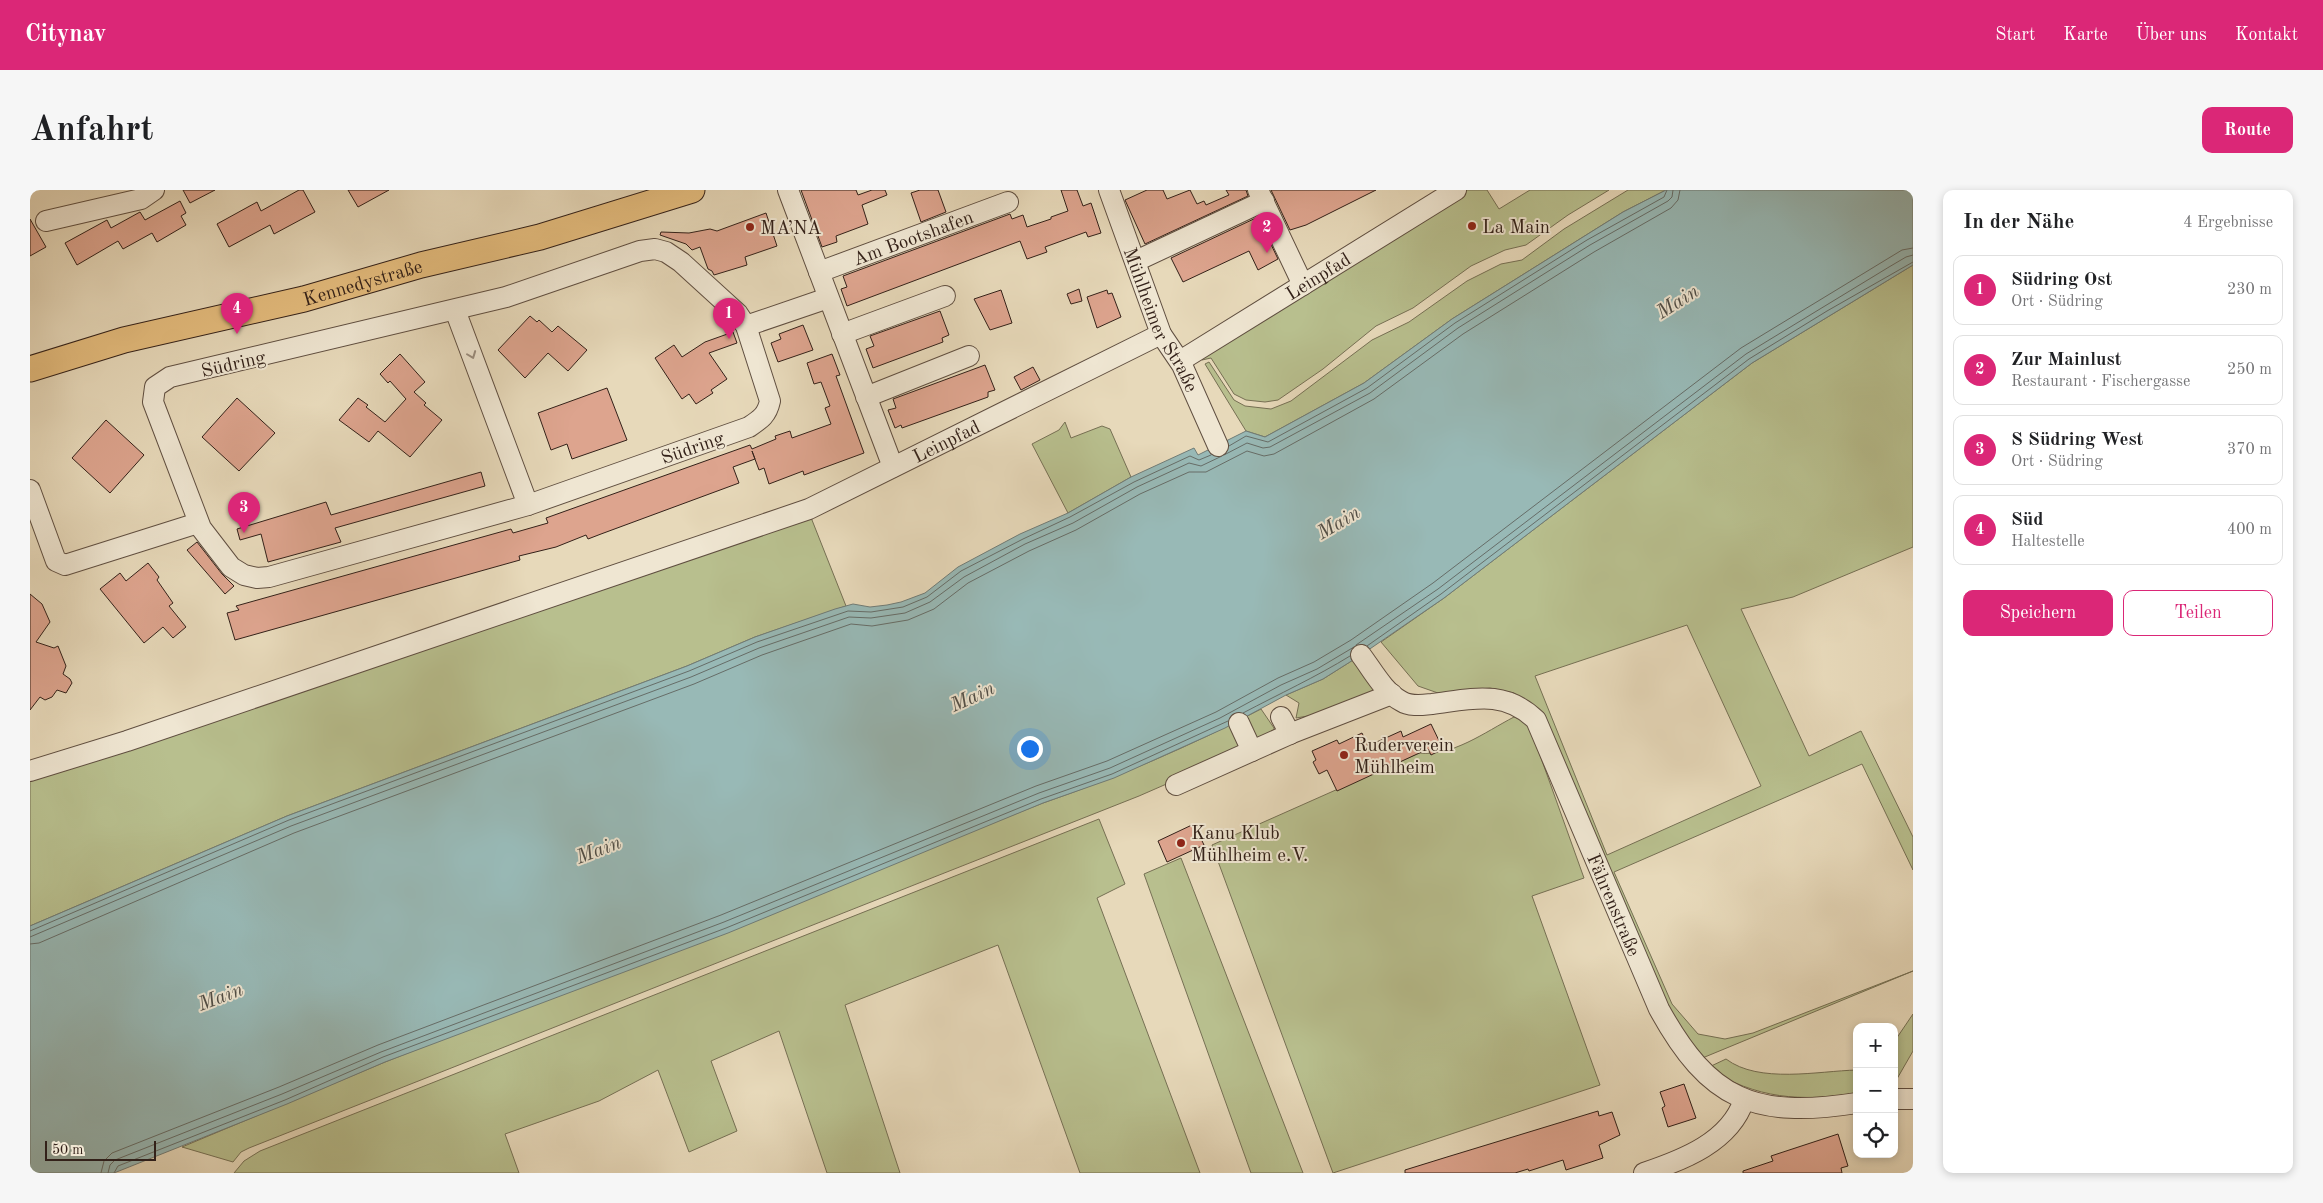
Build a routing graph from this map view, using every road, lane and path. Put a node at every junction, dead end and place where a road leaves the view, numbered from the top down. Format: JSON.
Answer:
{"nodes":[{"id":1,"x":154,"y":190,"type":"edge"},
{"id":2,"x":692,"y":190,"type":"edge"},
{"id":3,"x":788,"y":190,"type":"edge"},
{"id":4,"x":1109,"y":190,"type":"edge"},
{"id":5,"x":1456,"y":190,"type":"edge"},
{"id":6,"x":1261,"y":196,"type":"edge"},
{"id":7,"x":1008,"y":202,"type":"dead end"},
{"id":8,"x":46,"y":221,"type":"dead end"},
{"id":9,"x":1136,"y":261,"type":"junction"},
{"id":10,"x":819,"y":272,"type":"junction"},
{"id":11,"x":1303,"y":285,"type":"junction"},
{"id":12,"x":945,"y":296,"type":"dead end"},
{"id":13,"x":828,"y":298,"type":"junction"},
{"id":14,"x":455,"y":310,"type":"junction"},
{"id":15,"x":746,"y":326,"type":"junction"},
{"id":16,"x":842,"y":334,"type":"junction"},
{"id":17,"x":1161,"y":334,"type":"junction"},
{"id":18,"x":969,"y":356,"type":"dead end"},
{"id":19,"x":1180,"y":361,"type":"junction"},
{"id":20,"x":30,"y":369,"type":"edge"},
{"id":21,"x":866,"y":397,"type":"junction"},
{"id":22,"x":1218,"y":446,"type":"dead end"},
{"id":23,"x":893,"y":467,"type":"junction"},
{"id":24,"x":30,"y":490,"type":"edge"},
{"id":25,"x":528,"y":504,"type":"junction"},
{"id":26,"x":198,"y":523,"type":"junction"},
{"id":27,"x":1361,"y":655,"type":"dead end"},
{"id":28,"x":1392,"y":694,"type":"junction"},
{"id":29,"x":1239,"y":723,"type":"dead end"},
{"id":30,"x":1252,"y":751,"type":"junction"},
{"id":31,"x":30,"y":771,"type":"edge"},
{"id":32,"x":1176,"y":785,"type":"dead end"},
{"id":33,"x":1898,"y":1099,"type":"edge"},
{"id":34,"x":1913,"y":1099,"type":"edge"},
{"id":35,"x":1744,"y":1100,"type":"junction"},
{"id":36,"x":1853,"y":1103,"type":"edge"},
{"id":37,"x":1644,"y":1173,"type":"edge"}],
"edges":[{"from":1,"to":8,"type":"street"},
{"from":2,"to":20,"type":"main road","name":"Kennedystraße"},
{"from":3,"to":10,"type":"street"},
{"from":4,"to":9,"type":"street","name":"Mühlheimer Straße"},
{"from":5,"to":11,"type":"street","name":"Leinpfad"},
{"from":6,"to":9,"type":"street"},
{"from":6,"to":11,"type":"street"},
{"from":7,"to":10,"type":"street","name":"Am Bootshafen"},
{"from":9,"to":17,"type":"street","name":"Mühlheimer Straße"},
{"from":10,"to":13,"type":"street"},
{"from":11,"to":19,"type":"street","name":"Leinpfad"},
{"from":12,"to":16,"type":"street"},
{"from":13,"to":15,"type":"street"},
{"from":13,"to":16,"type":"street"},
{"from":14,"to":15,"type":"street","name":"Südring"},
{"from":14,"to":25,"type":"street","one_way":true},
{"from":14,"to":26,"type":"street","name":"Südring"},
{"from":15,"to":25,"type":"street","name":"Südring"},
{"from":16,"to":21,"type":"street"},
{"from":17,"to":19,"type":"street","name":"Mühlheimer Straße"},
{"from":17,"to":23,"type":"street","name":"Leinpfad"},
{"from":18,"to":21,"type":"street"},
{"from":19,"to":22,"type":"street","name":"Mühlheimer Straße"},
{"from":21,"to":23,"type":"street"},
{"from":23,"to":31,"type":"street","name":"Leinpfad"},
{"from":24,"to":26,"type":"street"},
{"from":25,"to":26,"type":"street","name":"Südring"},
{"from":27,"to":28,"type":"street"},
{"from":28,"to":30,"type":"street"},
{"from":28,"to":35,"type":"street","name":"Fährenstraße"},
{"from":29,"to":30,"type":"street"},
{"from":30,"to":32,"type":"street"},
{"from":33,"to":34,"type":"street"},
{"from":35,"to":36,"type":"street","name":"Fährenstraße"},
{"from":35,"to":37,"type":"street"}]}
